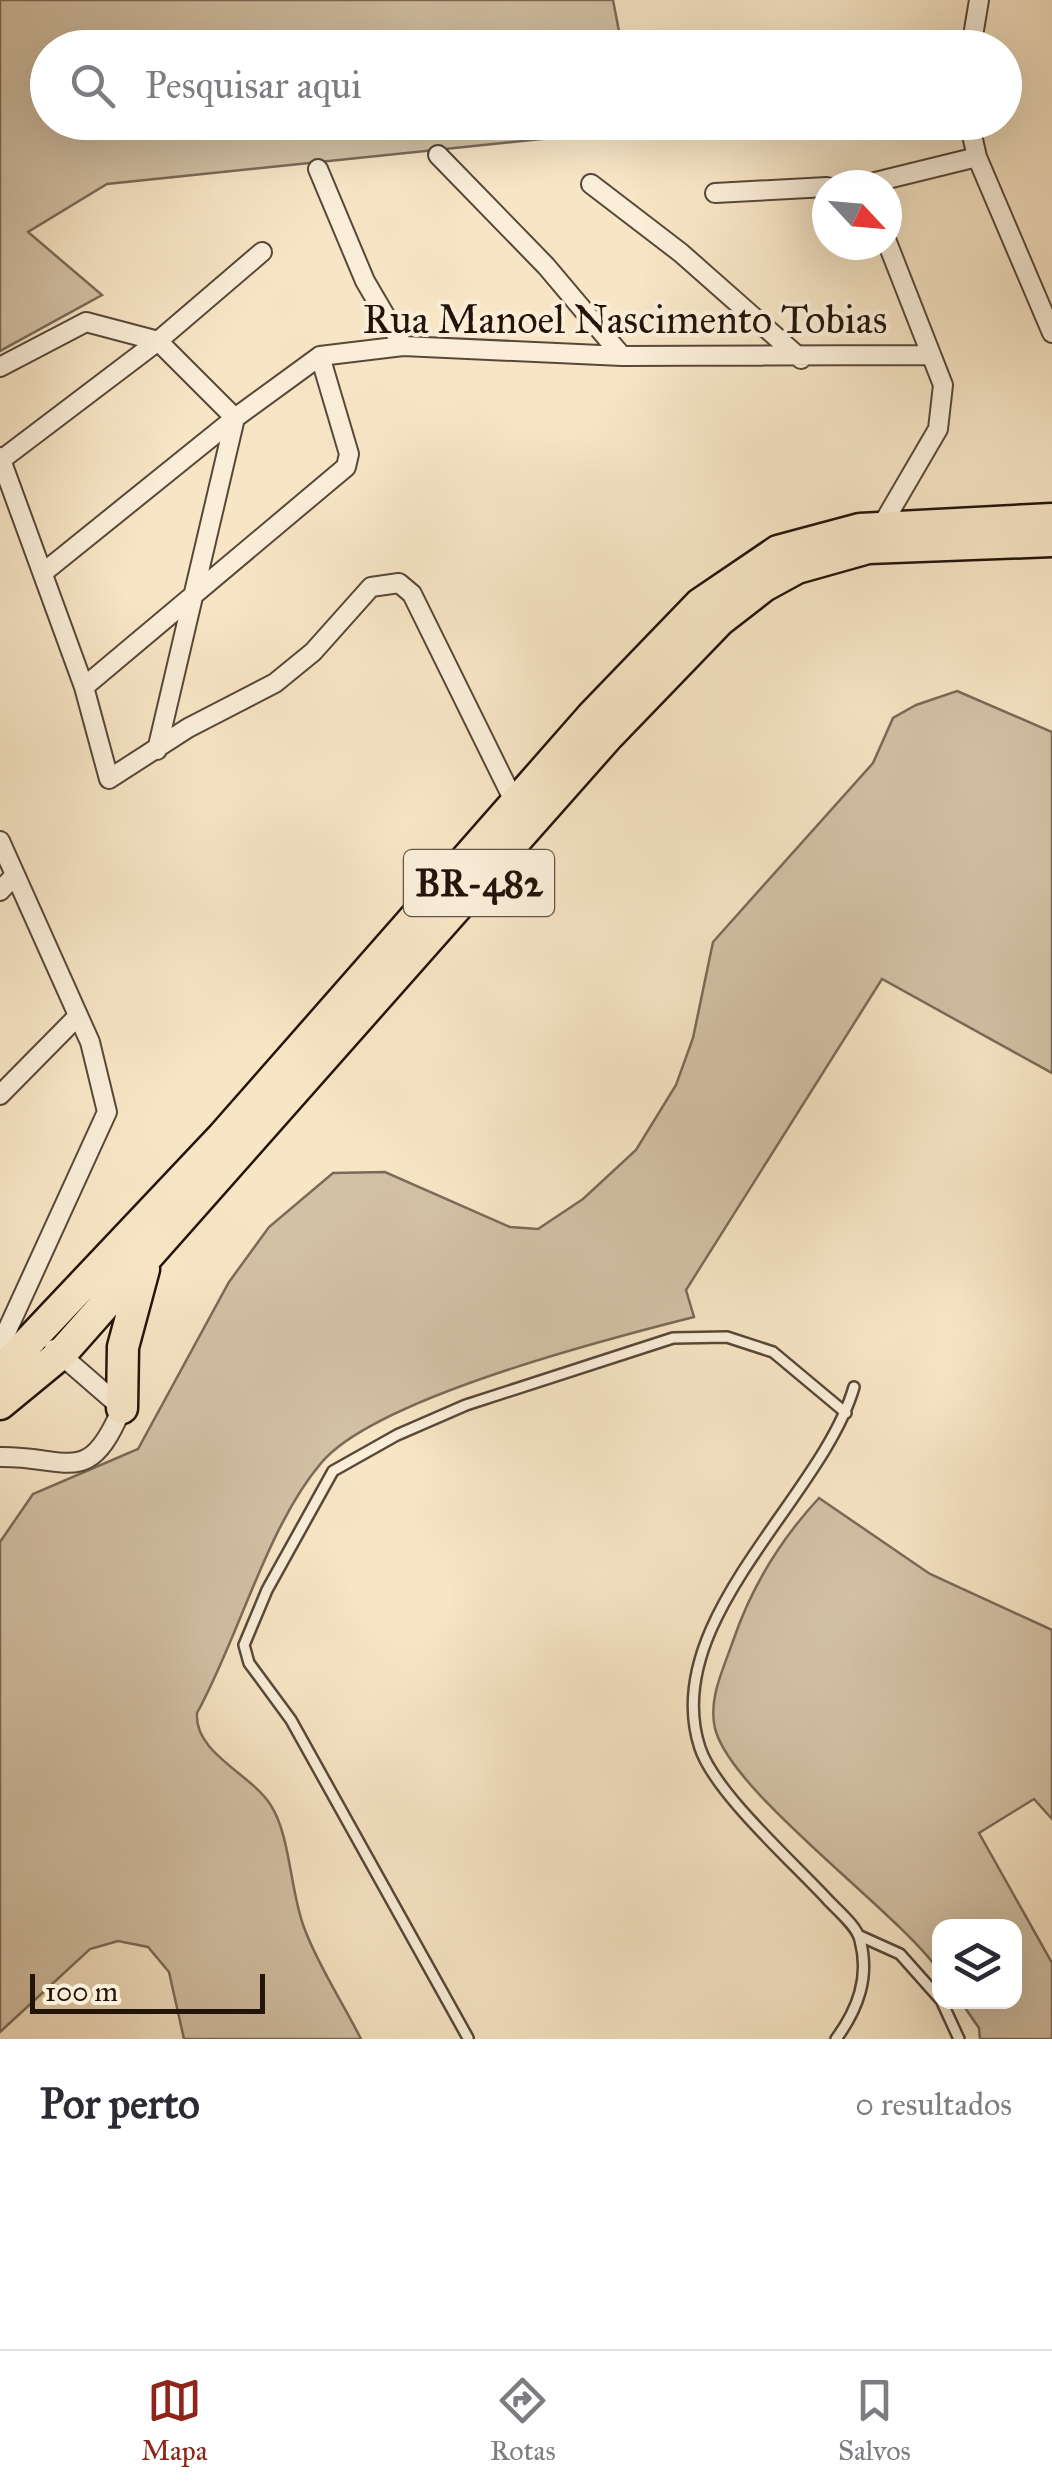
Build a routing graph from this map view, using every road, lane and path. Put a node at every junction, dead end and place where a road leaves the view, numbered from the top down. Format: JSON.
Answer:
{"nodes":[{"id":1,"x":979,"y":0,"type":"edge"},
{"id":2,"x":974,"y":30,"type":"edge"},
{"id":3,"x":974,"y":140,"type":"edge"},
{"id":4,"x":438,"y":155,"type":"dead end"},
{"id":5,"x":977,"y":157,"type":"junction"},
{"id":6,"x":318,"y":170,"type":"dead end"},
{"id":7,"x":902,"y":176,"type":"edge"},
{"id":8,"x":591,"y":184,"type":"dead end"},
{"id":9,"x":812,"y":188,"type":"edge"},
{"id":10,"x":715,"y":192,"type":"dead end"},
{"id":11,"x":262,"y":252,"type":"dead end"},
{"id":12,"x":894,"y":260,"type":"edge"},
{"id":13,"x":1052,"y":334,"type":"edge"},
{"id":14,"x":158,"y":340,"type":"junction"},
{"id":15,"x":403,"y":346,"type":"junction"},
{"id":16,"x":929,"y":355,"type":"junction"},
{"id":17,"x":320,"y":356,"type":"junction"},
{"id":18,"x":622,"y":356,"type":"junction"},
{"id":19,"x":801,"y":358,"type":"junction"},
{"id":20,"x":0,"y":367,"type":"edge"},
{"id":21,"x":235,"y":418,"type":"junction"},
{"id":22,"x":1,"y":459,"type":"edge"},
{"id":23,"x":1052,"y":518,"type":"edge"},
{"id":24,"x":882,"y":525,"type":"junction"},
{"id":25,"x":1052,"y":542,"type":"edge"},
{"id":26,"x":44,"y":572,"type":"junction"},
{"id":27,"x":190,"y":597,"type":"junction"},
{"id":28,"x":84,"y":687,"type":"junction"},
{"id":29,"x":600,"y":726,"type":"junction"},
{"id":30,"x":158,"y":750,"type":"junction"},
{"id":31,"x":515,"y":803,"type":"junction"},
{"id":32,"x":0,"y":841,"type":"edge"},
{"id":33,"x":16,"y":875,"type":"junction"},
{"id":34,"x":0,"y":890,"type":"edge"},
{"id":35,"x":415,"y":936,"type":"junction"},
{"id":36,"x":78,"y":1016,"type":"junction"},
{"id":37,"x":0,"y":1095,"type":"edge"},
{"id":38,"x":223,"y":1136,"type":"junction"},
{"id":39,"x":214,"y":1180,"type":"junction"},
{"id":40,"x":147,"y":1259,"type":"junction"},
{"id":41,"x":15,"y":1344,"type":"edge"},
{"id":42,"x":62,"y":1353,"type":"junction"},
{"id":43,"x":0,"y":1372,"type":"edge"},
{"id":44,"x":854,"y":1387,"type":"dead end"},
{"id":45,"x":0,"y":1404,"type":"edge"},
{"id":46,"x":122,"y":1408,"type":"junction"},
{"id":47,"x":846,"y":1414,"type":"junction"},
{"id":48,"x":0,"y":1457,"type":"edge"},
{"id":49,"x":860,"y":1936,"type":"junction"},
{"id":50,"x":932,"y":1990,"type":"edge"},
{"id":51,"x":945,"y":2009,"type":"edge"},
{"id":52,"x":468,"y":2038,"type":"edge"},
{"id":53,"x":836,"y":2039,"type":"edge"},
{"id":54,"x":959,"y":2039,"type":"edge"}],
"edges":[{"from":1,"to":2,"type":"street"},
{"from":3,"to":5,"type":"street"},
{"from":4,"to":18,"type":"street"},
{"from":5,"to":7,"type":"street"},
{"from":5,"to":13,"type":"street"},
{"from":6,"to":15,"type":"street"},
{"from":8,"to":19,"type":"street"},
{"from":9,"to":10,"type":"street"},
{"from":11,"to":14,"type":"street"},
{"from":12,"to":16,"type":"street"},
{"from":14,"to":20,"type":"street"},
{"from":14,"to":21,"type":"street"},
{"from":14,"to":22,"type":"street"},
{"from":15,"to":17,"type":"street","name":"Rua Manoel Nascimento Tobias"},
{"from":15,"to":18,"type":"street","name":"Rua Manoel Nascimento Tobias"},
{"from":16,"to":19,"type":"street","name":"Rua Manoel Nascimento Tobias"},
{"from":16,"to":24,"type":"street"},
{"from":17,"to":21,"type":"street"},
{"from":17,"to":27,"type":"street"},
{"from":18,"to":19,"type":"street","name":"Rua Manoel Nascimento Tobias"},
{"from":21,"to":26,"type":"street"},
{"from":21,"to":27,"type":"street"},
{"from":22,"to":26,"type":"street"},
{"from":23,"to":24,"type":"highway","number":"BR-482"},
{"from":24,"to":29,"type":"highway","number":"BR-482"},
{"from":25,"to":29,"type":"highway","number":"BR-482"},
{"from":26,"to":28,"type":"street"},
{"from":27,"to":28,"type":"street"},
{"from":27,"to":30,"type":"street"},
{"from":28,"to":30,"type":"street"},
{"from":29,"to":31,"type":"highway","number":"BR-482"},
{"from":29,"to":35,"type":"highway","number":"BR-482"},
{"from":30,"to":31,"type":"street"},
{"from":31,"to":35,"type":"highway","number":"BR-482"},
{"from":32,"to":33,"type":"street"},
{"from":33,"to":34,"type":"street"},
{"from":33,"to":36,"type":"street"},
{"from":35,"to":38,"type":"highway","number":"BR-482"},
{"from":35,"to":39,"type":"highway","number":"BR-482"},
{"from":36,"to":37,"type":"street"},
{"from":36,"to":41,"type":"street"},
{"from":38,"to":39,"type":"highway"},
{"from":38,"to":41,"type":"highway","number":"BR-482"},
{"from":39,"to":40,"type":"highway","number":"BR-482"},
{"from":40,"to":42,"type":"highway","number":"BR-482"},
{"from":40,"to":46,"type":"highway"},
{"from":41,"to":42,"type":"street"},
{"from":41,"to":43,"type":"highway","number":"BR-482"},
{"from":42,"to":45,"type":"highway","number":"BR-482"},
{"from":42,"to":46,"type":"street"},
{"from":44,"to":47,"type":"lane"},
{"from":46,"to":48,"type":"street"},
{"from":47,"to":49,"type":"lane"},
{"from":47,"to":52,"type":"lane"},
{"from":49,"to":50,"type":"lane"},
{"from":49,"to":53,"type":"lane"},
{"from":51,"to":54,"type":"lane"}]}
